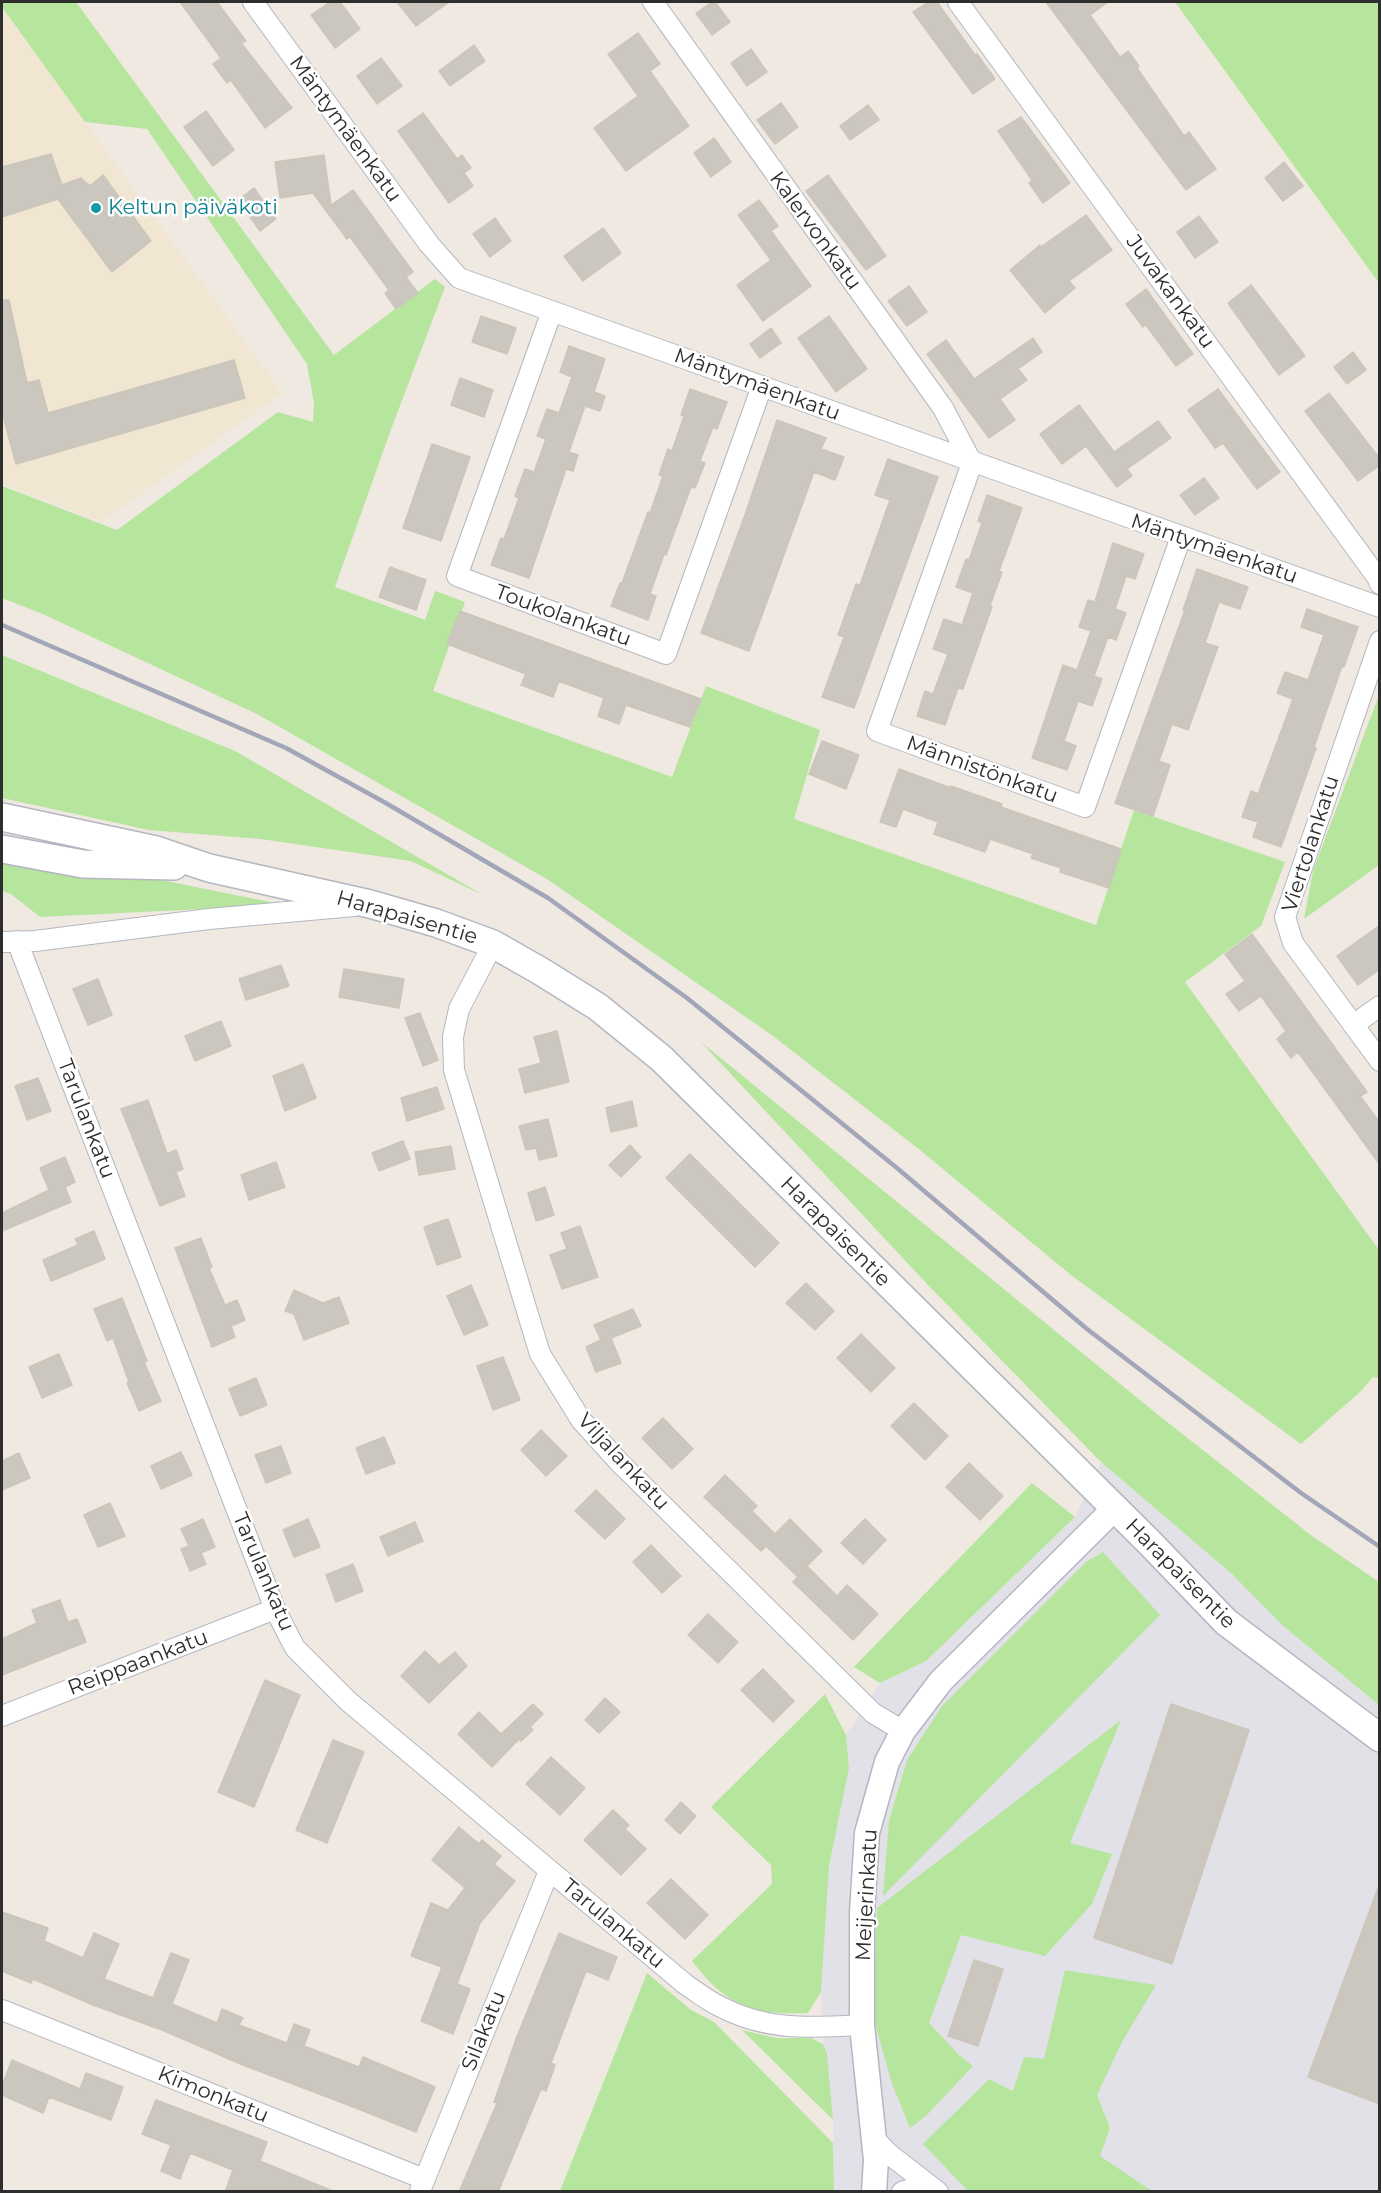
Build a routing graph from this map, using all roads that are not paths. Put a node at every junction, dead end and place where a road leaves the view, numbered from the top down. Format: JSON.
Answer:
{"nodes":[{"id":1,"x":253,"y":2,"type":"edge"},
{"id":2,"x":653,"y":2,"type":"edge"},
{"id":3,"x":958,"y":2,"type":"edge"},
{"id":4,"x":552,"y":311,"type":"junction"},
{"id":5,"x":762,"y":386,"type":"junction"},
{"id":6,"x":972,"y":462,"type":"junction"},
{"id":7,"x":1181,"y":537,"type":"junction"},
{"id":8,"x":1380,"y":584,"type":"edge"},
{"id":9,"x":1380,"y":607,"type":"edge"},
{"id":10,"x":1380,"y":641,"type":"edge"},
{"id":11,"x":2,"y":817,"type":"edge"},
{"id":12,"x":2,"y":849,"type":"edge"},
{"id":13,"x":209,"y":867,"type":"junction"},
{"id":14,"x":370,"y":904,"type":"junction"},
{"id":15,"x":9,"y":941,"type":"edge"},
{"id":16,"x":493,"y":944,"type":"junction"},
{"id":17,"x":1380,"y":1006,"type":"edge"},
{"id":18,"x":1353,"y":1025,"type":"junction"},
{"id":19,"x":1380,"y":1061,"type":"edge"},
{"id":20,"x":1114,"y":1509,"type":"junction"},
{"id":21,"x":275,"y":1609,"type":"junction"},
{"id":22,"x":2,"y":1716,"type":"edge"},
{"id":23,"x":903,"y":1731,"type":"junction"},
{"id":24,"x":1380,"y":1738,"type":"edge"},
{"id":25,"x":549,"y":1871,"type":"junction"},
{"id":26,"x":2,"y":2010,"type":"edge"},
{"id":27,"x":862,"y":2025,"type":"junction"},
{"id":28,"x":873,"y":2137,"type":"junction"},
{"id":29,"x":422,"y":2185,"type":"edge"},
{"id":30,"x":874,"y":2192,"type":"edge"},
{"id":31,"x":902,"y":2192,"type":"edge"},
{"id":32,"x":928,"y":2192,"type":"edge"},
{"id":33,"x":938,"y":2192,"type":"edge"}],
"edges":[{"from":1,"to":4,"type":"street","name":"Mäntymäenkatu"},
{"from":2,"to":6,"type":"street","name":"Kalervonkatu"},
{"from":3,"to":8,"type":"street","name":"Juvakankatu"},
{"from":4,"to":5,"type":"street","name":"Mäntymäenkatu"},
{"from":4,"to":5,"type":"street","name":"Toukolankatu"},
{"from":5,"to":6,"type":"street","name":"Mäntymäenkatu"},
{"from":6,"to":7,"type":"street","name":"Mäntymäenkatu"},
{"from":6,"to":7,"type":"street","name":"Männistönkatu"},
{"from":7,"to":9,"type":"street","name":"Mäntymäenkatu"},
{"from":10,"to":18,"type":"street","name":"Viertolankatu"},
{"from":11,"to":13,"type":"main road","name":"Harapaisentie"},
{"from":12,"to":13,"type":"main road","name":"Harapaisentie"},
{"from":13,"to":14,"type":"main road","name":"Harapaisentie"},
{"from":14,"to":15,"type":"street"},
{"from":14,"to":16,"type":"main road","name":"Harapaisentie"},
{"from":15,"to":21,"type":"street","name":"Tarulankatu"},
{"from":16,"to":20,"type":"main road","name":"Harapaisentie"},
{"from":16,"to":23,"type":"street","name":"Viljalankatu"},
{"from":17,"to":18,"type":"street"},
{"from":18,"to":19,"type":"street","name":"Viertolankatu"},
{"from":20,"to":23,"type":"street","name":"Meijerinkatu"},
{"from":20,"to":24,"type":"main road","name":"Harapaisentie"},
{"from":21,"to":22,"type":"street","name":"Reippaankatu"},
{"from":21,"to":25,"type":"street","name":"Tarulankatu"},
{"from":23,"to":27,"type":"street","name":"Meijerinkatu"},
{"from":25,"to":27,"type":"street","name":"Tarulankatu"},
{"from":25,"to":29,"type":"street","name":"Silakatu"},
{"from":26,"to":29,"type":"street","name":"Kimonkatu"},
{"from":27,"to":28,"type":"street","name":"Meijerinkatu"},
{"from":28,"to":30,"type":"street","name":"Meijerinkatu"},
{"from":28,"to":33,"type":"street"},
{"from":31,"to":32,"type":"street"}]}
